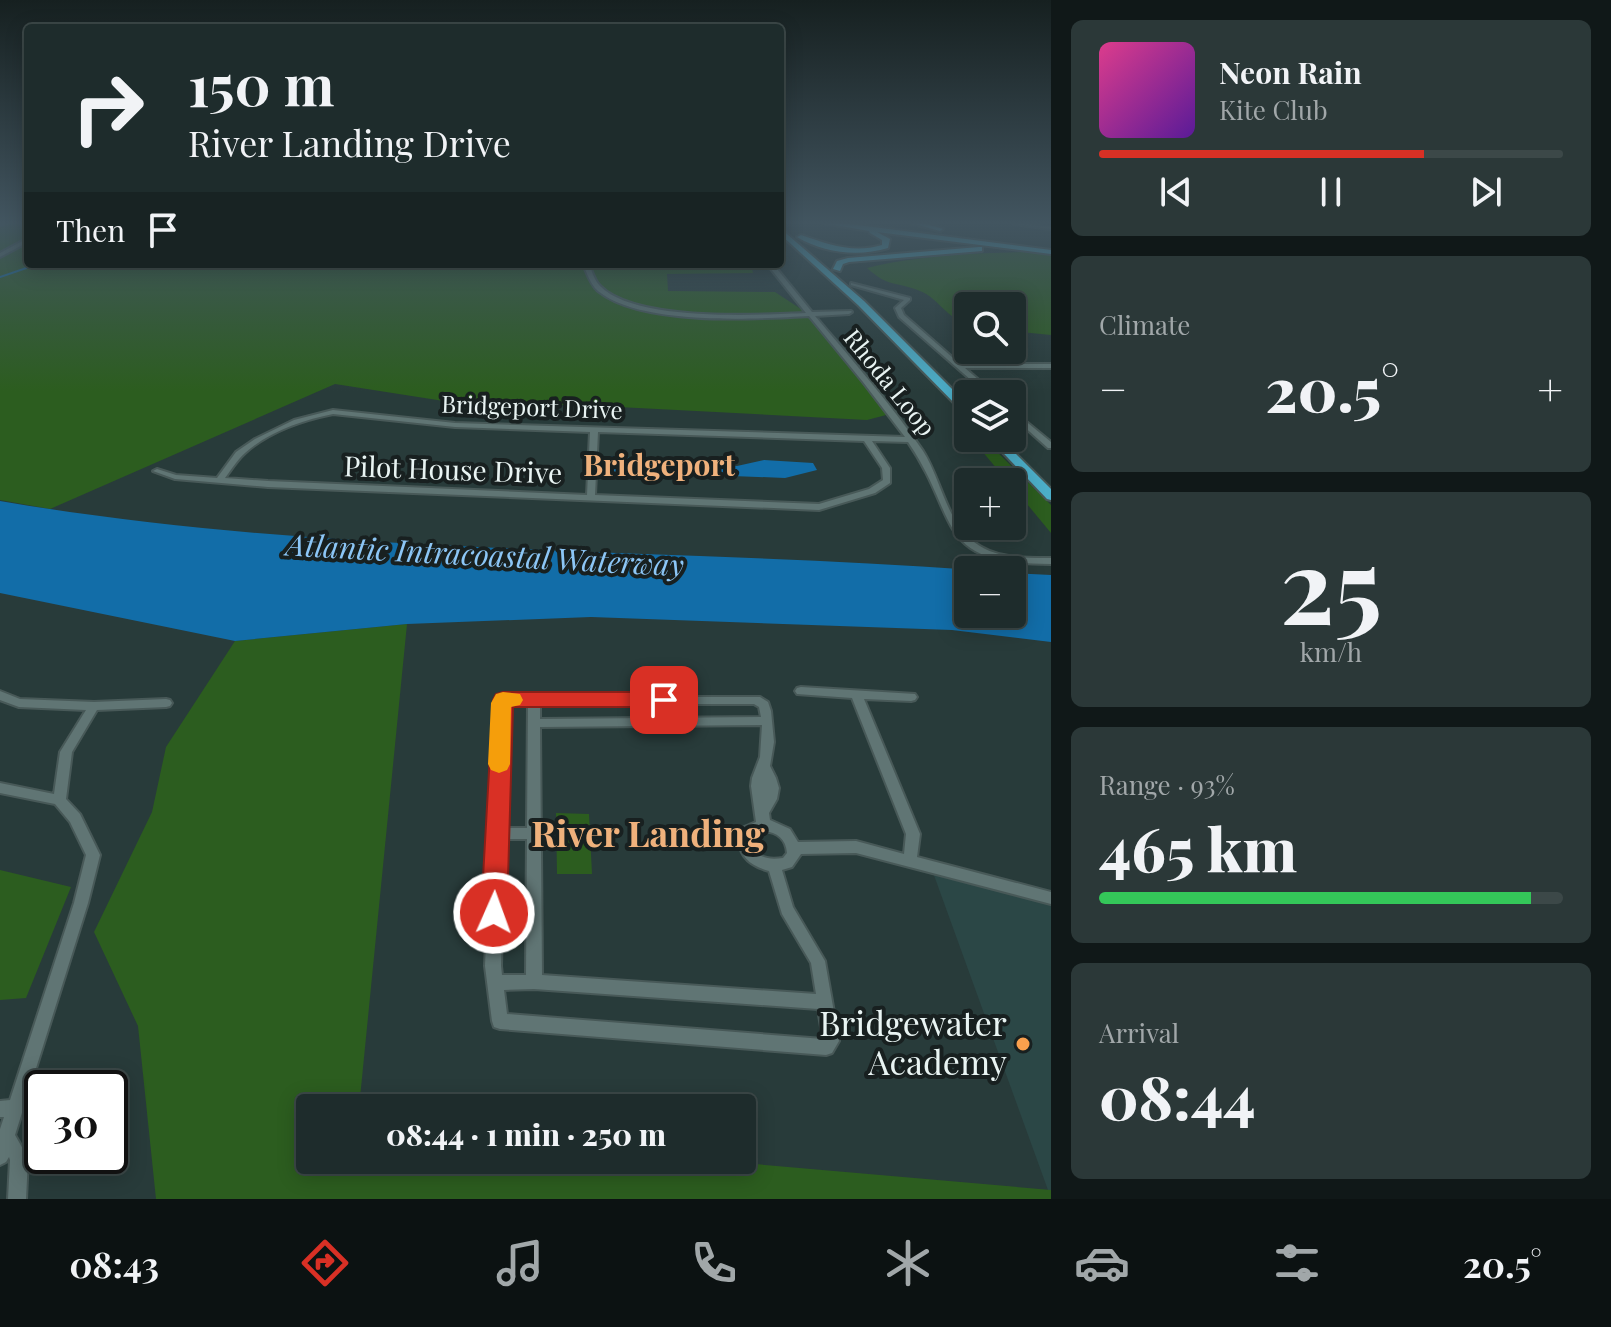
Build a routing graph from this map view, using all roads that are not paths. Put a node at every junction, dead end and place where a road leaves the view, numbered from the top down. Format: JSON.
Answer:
{"nodes":[{"id":1,"x":592,"y":279,"type":"edge"},
{"id":2,"x":781,"y":279,"type":"edge"},
{"id":3,"x":838,"y":279,"type":"edge"},
{"id":4,"x":848,"y":279,"type":"edge"},
{"id":5,"x":853,"y":284,"type":"junction"},
{"id":6,"x":886,"y":292,"type":"junction"},
{"id":7,"x":865,"y":300,"type":"junction"},
{"id":8,"x":849,"y":312,"type":"junction"},
{"id":9,"x":807,"y":313,"type":"junction"},
{"id":10,"x":876,"y":319,"type":"junction"},
{"id":11,"x":959,"y":366,"type":"junction"},
{"id":12,"x":1051,"y":366,"type":"edge"},
{"id":13,"x":975,"y":380,"type":"edge"},
{"id":14,"x":954,"y":387,"type":"edge"},
{"id":15,"x":954,"y":397,"type":"edge"},
{"id":16,"x":1026,"y":424,"type":"edge"},
{"id":17,"x":594,"y":431,"type":"junction"},
{"id":18,"x":908,"y":436,"type":"junction"},
{"id":19,"x":867,"y":439,"type":"junction"},
{"id":20,"x":1051,"y":446,"type":"edge"},
{"id":21,"x":1008,"y":452,"type":"edge"},
{"id":22,"x":1018,"y":452,"type":"edge"},
{"id":23,"x":157,"y":471,"type":"dead end"},
{"id":24,"x":219,"y":480,"type":"junction"},
{"id":25,"x":1051,"y":485,"type":"edge"},
{"id":26,"x":1051,"y":496,"type":"edge"},
{"id":27,"x":591,"y":498,"type":"junction"},
{"id":28,"x":1051,"y":561,"type":"edge"},
{"id":29,"x":801,"y":691,"type":"dead end"},
{"id":30,"x":0,"y":695,"type":"edge"},
{"id":31,"x":857,"y":695,"type":"junction"},
{"id":32,"x":911,"y":697,"type":"dead end"},
{"id":33,"x":534,"y":700,"type":"junction"},
{"id":34,"x":664,"y":700,"type":"junction"},
{"id":35,"x":166,"y":703,"type":"dead end"},
{"id":36,"x":94,"y":706,"type":"junction"},
{"id":37,"x":767,"y":721,"type":"junction"},
{"id":38,"x":667,"y":722,"type":"junction"},
{"id":39,"x":534,"y":723,"type":"junction"},
{"id":40,"x":0,"y":788,"type":"edge"},
{"id":41,"x":59,"y":800,"type":"junction"},
{"id":42,"x":764,"y":817,"type":"junction"},
{"id":43,"x":534,"y":833,"type":"junction"},
{"id":44,"x":497,"y":834,"type":"junction"},
{"id":45,"x":794,"y":848,"type":"junction"},
{"id":46,"x":910,"y":861,"type":"junction"},
{"id":47,"x":774,"y":866,"type":"junction"},
{"id":48,"x":1051,"y":898,"type":"edge"},
{"id":49,"x":534,"y":982,"type":"junction"},
{"id":50,"x":495,"y":983,"type":"junction"},
{"id":51,"x":825,"y":1002,"type":"junction"},
{"id":52,"x":7,"y":1109,"type":"edge"},
{"id":53,"x":7,"y":1137,"type":"junction"},
{"id":54,"x":0,"y":1156,"type":"edge"},
{"id":55,"x":17,"y":1199,"type":"edge"}],
"edges":[{"from":1,"to":9,"type":"street"},
{"from":2,"to":9,"type":"street","name":"Rhoda Loop"},
{"from":3,"to":7,"type":"highway"},
{"from":4,"to":5,"type":"highway"},
{"from":5,"to":6,"type":"street"},
{"from":5,"to":14,"type":"highway"},
{"from":6,"to":7,"type":"street"},
{"from":6,"to":11,"type":"street","name":"Rhoda Loop"},
{"from":7,"to":8,"type":"highway"},
{"from":7,"to":10,"type":"highway"},
{"from":8,"to":9,"type":"street"},
{"from":8,"to":10,"type":"highway"},
{"from":9,"to":18,"type":"street","name":"Rhoda Loop"},
{"from":10,"to":15,"type":"highway"},
{"from":11,"to":12,"type":"street"},
{"from":11,"to":13,"type":"street","name":"Rhoda Loop"},
{"from":16,"to":20,"type":"street"},
{"from":17,"to":19,"type":"street","name":"Bridgeport Drive"},
{"from":17,"to":24,"type":"street","name":"Bridgeport Drive"},
{"from":17,"to":27,"type":"street"},
{"from":18,"to":19,"type":"street","name":"Bridgeport Drive"},
{"from":18,"to":28,"type":"street","name":"Rhoda Loop"},
{"from":19,"to":27,"type":"street","name":"Pilot House Drive"},
{"from":21,"to":26,"type":"highway"},
{"from":22,"to":25,"type":"highway"},
{"from":23,"to":24,"type":"street","name":"Pilot House Drive"},
{"from":24,"to":27,"type":"street","name":"Pilot House Drive"},
{"from":29,"to":31,"type":"street"},
{"from":30,"to":36,"type":"street"},
{"from":31,"to":32,"type":"street"},
{"from":31,"to":46,"type":"street"},
{"from":33,"to":34,"type":"street"},
{"from":33,"to":39,"type":"street"},
{"from":33,"to":44,"type":"street"},
{"from":34,"to":37,"type":"street"},
{"from":34,"to":38,"type":"street"},
{"from":35,"to":36,"type":"street"},
{"from":36,"to":41,"type":"street"},
{"from":37,"to":38,"type":"street"},
{"from":37,"to":42,"type":"street"},
{"from":38,"to":39,"type":"street"},
{"from":39,"to":43,"type":"street"},
{"from":40,"to":41,"type":"street"},
{"from":41,"to":52,"type":"street"},
{"from":42,"to":45,"type":"street"},
{"from":42,"to":47,"type":"street"},
{"from":43,"to":44,"type":"street"},
{"from":43,"to":49,"type":"street"},
{"from":44,"to":50,"type":"street"},
{"from":45,"to":46,"type":"street"},
{"from":45,"to":47,"type":"street"},
{"from":46,"to":48,"type":"street"},
{"from":47,"to":51,"type":"street"},
{"from":49,"to":50,"type":"street"},
{"from":49,"to":51,"type":"street"},
{"from":50,"to":51,"type":"street"},
{"from":52,"to":53,"type":"street"},
{"from":53,"to":54,"type":"street"},
{"from":53,"to":55,"type":"street"}]}
